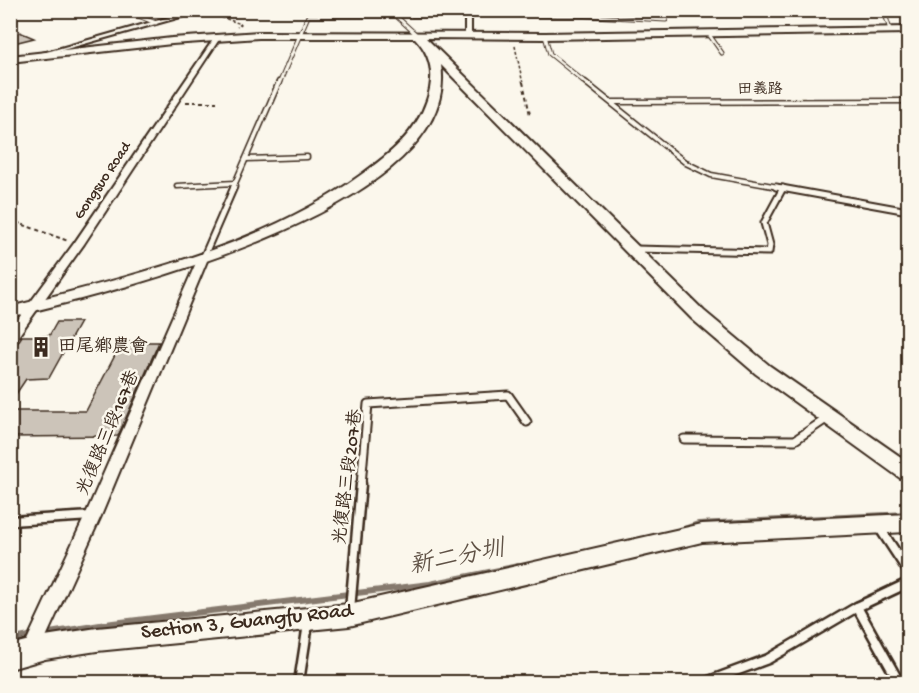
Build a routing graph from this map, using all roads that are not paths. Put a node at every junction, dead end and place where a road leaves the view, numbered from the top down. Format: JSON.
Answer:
{"nodes":[{"id":1,"x":123,"y":10,"type":"edge"},
{"id":2,"x":390,"y":10,"type":"edge"},
{"id":3,"x":526,"y":10,"type":"edge"},
{"id":4,"x":585,"y":10,"type":"edge"},
{"id":5,"x":664,"y":10,"type":"edge"},
{"id":6,"x":877,"y":10,"type":"edge"},
{"id":7,"x":201,"y":11,"type":"edge"},
{"id":8,"x":470,"y":13,"type":"edge"},
{"id":9,"x":395,"y":15,"type":"junction"},
{"id":10,"x":526,"y":16,"type":"junction"},
{"id":11,"x":590,"y":16,"type":"junction"},
{"id":12,"x":156,"y":23,"type":"junction"},
{"id":13,"x":890,"y":30,"type":"junction"},
{"id":14,"x":909,"y":30,"type":"edge"},
{"id":15,"x":708,"y":33,"type":"junction"},
{"id":16,"x":299,"y":35,"type":"junction"},
{"id":17,"x":468,"y":36,"type":"junction"},
{"id":18,"x":545,"y":36,"type":"junction"},
{"id":19,"x":217,"y":38,"type":"junction"},
{"id":20,"x":423,"y":40,"type":"junction"},
{"id":21,"x":722,"y":53,"type":"dead end"},
{"id":22,"x":38,"y":56,"type":"junction"},
{"id":23,"x":10,"y":58,"type":"edge"},
{"id":24,"x":446,"y":70,"type":"junction"},
{"id":25,"x":909,"y":101,"type":"edge"},
{"id":26,"x":612,"y":102,"type":"junction"},
{"id":27,"x":307,"y":157,"type":"dead end"},
{"id":28,"x":246,"y":159,"type":"junction"},
{"id":29,"x":235,"y":183,"type":"junction"},
{"id":30,"x":177,"y":186,"type":"dead end"},
{"id":31,"x":783,"y":188,"type":"junction"},
{"id":32,"x":909,"y":211,"type":"edge"},
{"id":33,"x":632,"y":249,"type":"junction"},
{"id":34,"x":204,"y":256,"type":"junction"},
{"id":35,"x":34,"y":306,"type":"junction"},
{"id":36,"x":10,"y":312,"type":"edge"},
{"id":37,"x":10,"y":339,"type":"edge"},
{"id":38,"x":829,"y":417,"type":"junction"},
{"id":39,"x":527,"y":422,"type":"dead end"},
{"id":40,"x":684,"y":439,"type":"dead end"},
{"id":41,"x":909,"y":472,"type":"edge"},
{"id":42,"x":93,"y":516,"type":"junction"},
{"id":43,"x":10,"y":521,"type":"edge"},
{"id":44,"x":909,"y":523,"type":"edge"},
{"id":45,"x":877,"y":525,"type":"junction"},
{"id":46,"x":909,"y":571,"type":"edge"},
{"id":47,"x":909,"y":583,"type":"edge"},
{"id":48,"x":857,"y":607,"type":"junction"},
{"id":49,"x":349,"y":615,"type":"junction"},
{"id":50,"x":308,"y":621,"type":"junction"},
{"id":51,"x":21,"y":654,"type":"edge"},
{"id":52,"x":299,"y":682,"type":"edge"},
{"id":53,"x":706,"y":682,"type":"edge"},
{"id":54,"x":899,"y":682,"type":"edge"}],
"edges":[{"from":1,"to":12,"type":"lane"},
{"from":2,"to":9,"type":"lane"},
{"from":3,"to":10,"type":"lane"},
{"from":4,"to":11,"type":"lane"},
{"from":5,"to":11,"type":"lane"},
{"from":6,"to":13,"type":"lane"},
{"from":7,"to":12,"type":"street"},
{"from":8,"to":9,"type":"lane"},
{"from":8,"to":10,"type":"lane"},
{"from":8,"to":17,"type":"street"},
{"from":9,"to":16,"type":"lane"},
{"from":9,"to":20,"type":"lane"},
{"from":10,"to":11,"type":"lane"},
{"from":12,"to":22,"type":"street"},
{"from":13,"to":14,"type":"street"},
{"from":13,"to":15,"type":"street"},
{"from":15,"to":18,"type":"street"},
{"from":15,"to":21,"type":"lane"},
{"from":16,"to":19,"type":"street"},
{"from":16,"to":20,"type":"street"},
{"from":16,"to":28,"type":"lane"},
{"from":17,"to":18,"type":"street"},
{"from":17,"to":20,"type":"street"},
{"from":18,"to":26,"type":"lane"},
{"from":19,"to":22,"type":"street"},
{"from":19,"to":35,"type":"street","name":"Gongsuo Road"},
{"from":20,"to":24,"type":"street"},
{"from":22,"to":23,"type":"street"},
{"from":24,"to":33,"type":"street"},
{"from":24,"to":34,"type":"street"},
{"from":25,"to":26,"type":"lane","name":"田義路"},
{"from":26,"to":31,"type":"lane"},
{"from":27,"to":28,"type":"lane"},
{"from":28,"to":29,"type":"lane"},
{"from":29,"to":30,"type":"lane"},
{"from":29,"to":34,"type":"lane"},
{"from":31,"to":32,"type":"lane"},
{"from":31,"to":33,"type":"lane"},
{"from":33,"to":38,"type":"street"},
{"from":34,"to":35,"type":"street"},
{"from":34,"to":42,"type":"street","name":"光復路三段167巷"},
{"from":35,"to":36,"type":"street"},
{"from":35,"to":37,"type":"street","name":"Gongsuo Road"},
{"from":38,"to":40,"type":"lane"},
{"from":38,"to":41,"type":"street"},
{"from":39,"to":49,"type":"lane","name":"光復路三段207巷"},
{"from":42,"to":43,"type":"lane"},
{"from":42,"to":51,"type":"street","name":"光復路三段167巷"},
{"from":44,"to":45,"type":"street","name":"Section 3, Guangfu Road"},
{"from":45,"to":46,"type":"lane"},
{"from":45,"to":49,"type":"street","name":"Section 3, Guangfu Road"},
{"from":47,"to":48,"type":"lane"},
{"from":48,"to":53,"type":"lane"},
{"from":48,"to":54,"type":"lane"},
{"from":49,"to":50,"type":"street","name":"Section 3, Guangfu Road"},
{"from":50,"to":51,"type":"street","name":"Section 3, Guangfu Road"},
{"from":50,"to":52,"type":"lane"}]}
